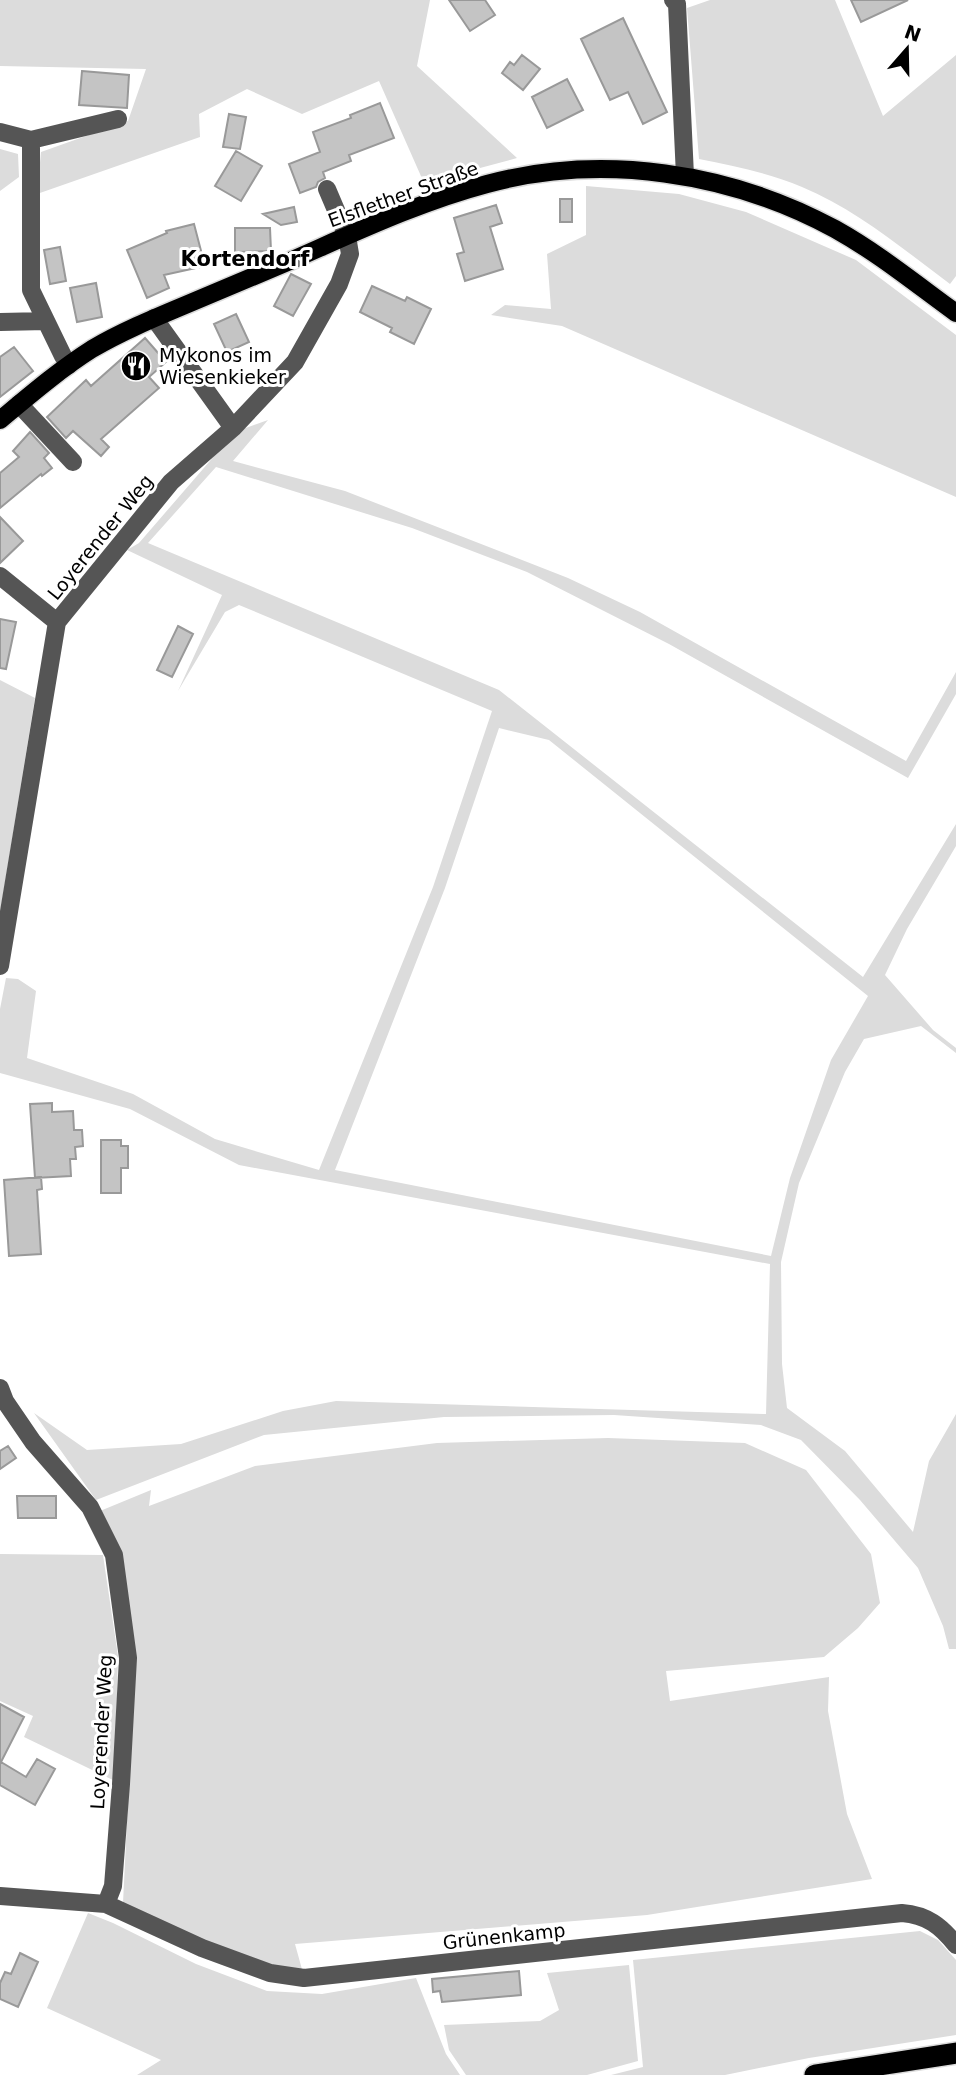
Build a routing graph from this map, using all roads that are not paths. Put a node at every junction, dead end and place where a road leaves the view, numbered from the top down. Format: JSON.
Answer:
{"nodes":[{"id":1,"x":680,"y":1,"type":"edge"},
{"id":2,"x":118,"y":119,"type":"dead end"},
{"id":3,"x":0,"y":132,"type":"edge"},
{"id":4,"x":30,"y":140,"type":"junction"},
{"id":5,"x":685,"y":176,"type":"junction"},
{"id":6,"x":327,"y":189,"type":"dead end"},
{"id":7,"x":347,"y":236,"type":"junction"},
{"id":8,"x":956,"y":313,"type":"edge"},
{"id":9,"x":154,"y":318,"type":"junction"},
{"id":10,"x":46,"y":321,"type":"junction"},
{"id":11,"x":0,"y":322,"type":"edge"},
{"id":12,"x":69,"y":365,"type":"junction"},
{"id":13,"x":19,"y":404,"type":"junction"},
{"id":14,"x":0,"y":420,"type":"edge"},
{"id":15,"x":233,"y":428,"type":"junction"},
{"id":16,"x":73,"y":462,"type":"dead end"},
{"id":17,"x":0,"y":576,"type":"edge"},
{"id":18,"x":57,"y":622,"type":"junction"},
{"id":19,"x":0,"y":966,"type":"edge"},
{"id":20,"x":0,"y":1388,"type":"edge"},
{"id":21,"x":0,"y":1896,"type":"edge"},
{"id":22,"x":106,"y":1904,"type":"junction"},
{"id":23,"x":956,"y":1945,"type":"edge"},
{"id":24,"x":956,"y":2053,"type":"edge"},
{"id":25,"x":815,"y":2075,"type":"edge"}],
"edges":[{"from":1,"to":5,"type":"street"},
{"from":2,"to":4,"type":"street"},
{"from":3,"to":4,"type":"street"},
{"from":4,"to":10,"type":"street"},
{"from":5,"to":7,"type":"main road","name":"Elsflether Straße"},
{"from":5,"to":8,"type":"main road","name":"Elsflether Straße"},
{"from":6,"to":7,"type":"street"},
{"from":7,"to":9,"type":"main road","name":"Elsflether Straße"},
{"from":7,"to":15,"type":"street","name":"Loyerender Weg"},
{"from":9,"to":12,"type":"main road","name":"Elsflether Straße"},
{"from":9,"to":15,"type":"street"},
{"from":10,"to":11,"type":"street"},
{"from":10,"to":12,"type":"street"},
{"from":12,"to":13,"type":"main road","name":"Elsflether Straße"},
{"from":13,"to":14,"type":"main road","name":"Elsflether Straße"},
{"from":13,"to":16,"type":"street"},
{"from":15,"to":18,"type":"street","name":"Loyerender Weg"},
{"from":17,"to":18,"type":"street"},
{"from":18,"to":19,"type":"street","name":"Loyerender Weg"},
{"from":20,"to":22,"type":"street","name":"Loyerender Weg"},
{"from":21,"to":22,"type":"street"},
{"from":22,"to":23,"type":"street","name":"Grünenkamp"},
{"from":24,"to":25,"type":"highway"}]}
